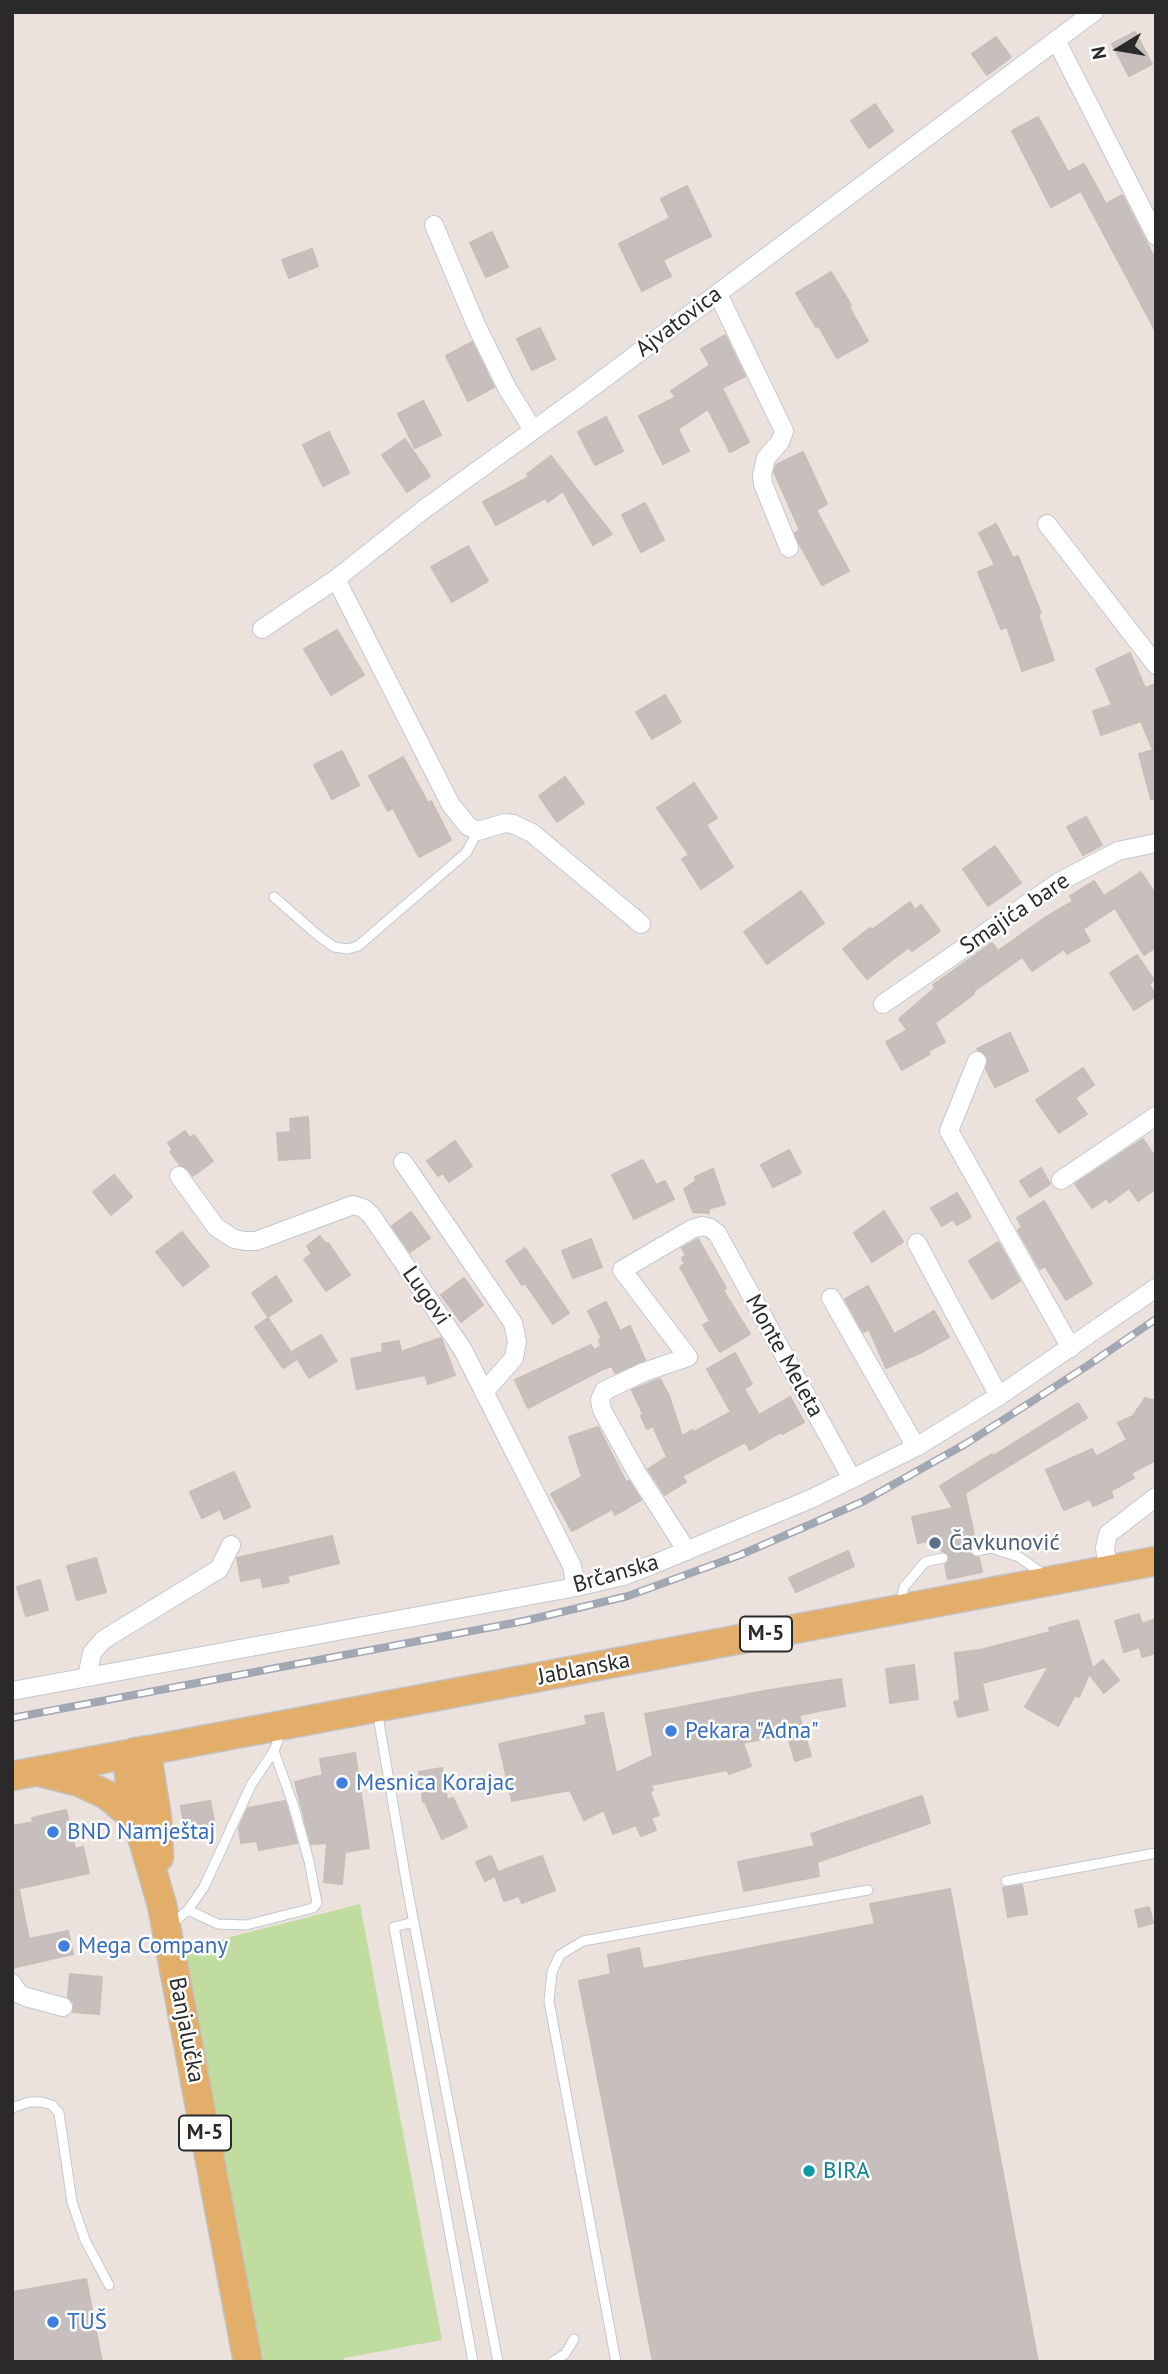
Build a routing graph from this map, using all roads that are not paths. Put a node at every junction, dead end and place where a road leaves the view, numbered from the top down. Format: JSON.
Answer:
{"nodes":[{"id":1,"x":1094,"y":12,"type":"edge"},
{"id":2,"x":1056,"y":40,"type":"junction"},
{"id":3,"x":434,"y":225,"type":"dead end"},
{"id":4,"x":1156,"y":236,"type":"edge"},
{"id":5,"x":718,"y":294,"type":"junction"},
{"id":6,"x":533,"y":430,"type":"junction"},
{"id":7,"x":1047,"y":524,"type":"dead end"},
{"id":8,"x":789,"y":548,"type":"dead end"},
{"id":9,"x":336,"y":579,"type":"junction"},
{"id":10,"x":262,"y":629,"type":"dead end"},
{"id":11,"x":1156,"y":665,"type":"edge"},
{"id":12,"x":478,"y":831,"type":"junction"},
{"id":13,"x":1156,"y":844,"type":"edge"},
{"id":14,"x":274,"y":897,"type":"dead end"},
{"id":15,"x":641,"y":924,"type":"dead end"},
{"id":16,"x":883,"y":1004,"type":"dead end"},
{"id":17,"x":977,"y":1061,"type":"dead end"},
{"id":18,"x":1156,"y":1116,"type":"edge"},
{"id":19,"x":403,"y":1162,"type":"dead end"},
{"id":20,"x":179,"y":1176,"type":"dead end"},
{"id":21,"x":1061,"y":1180,"type":"dead end"},
{"id":22,"x":917,"y":1243,"type":"dead end"},
{"id":23,"x":1156,"y":1288,"type":"edge"},
{"id":24,"x":831,"y":1298,"type":"dead end"},
{"id":25,"x":1071,"y":1348,"type":"junction"},
{"id":26,"x":485,"y":1391,"type":"junction"},
{"id":27,"x":999,"y":1396,"type":"junction"},
{"id":28,"x":916,"y":1447,"type":"junction"},
{"id":29,"x":852,"y":1479,"type":"junction"},
{"id":30,"x":1156,"y":1497,"type":"edge"},
{"id":31,"x":231,"y":1545,"type":"dead end"},
{"id":32,"x":687,"y":1551,"type":"junction"},
{"id":33,"x":977,"y":1551,"type":"dead end"},
{"id":34,"x":943,"y":1558,"type":"dead end"},
{"id":35,"x":1156,"y":1561,"type":"edge"},
{"id":36,"x":1108,"y":1570,"type":"junction"},
{"id":37,"x":1054,"y":1581,"type":"junction"},
{"id":38,"x":576,"y":1587,"type":"junction"},
{"id":39,"x":898,"y":1610,"type":"junction"},
{"id":40,"x":87,"y":1677,"type":"junction"},
{"id":41,"x":12,"y":1691,"type":"edge"},
{"id":42,"x":377,"y":1708,"type":"junction"},
{"id":43,"x":279,"y":1738,"type":"junction"},
{"id":44,"x":141,"y":1751,"type":"junction"},
{"id":45,"x":25,"y":1773,"type":"edge"},
{"id":46,"x":137,"y":1820,"type":"junction"},
{"id":47,"x":1156,"y":1853,"type":"edge"},
{"id":48,"x":1006,"y":1881,"type":"dead end"},
{"id":49,"x":868,"y":1890,"type":"dead end"},
{"id":50,"x":172,"y":1914,"type":"junction"},
{"id":51,"x":414,"y":1922,"type":"junction"},
{"id":52,"x":12,"y":1983,"type":"edge"},
{"id":53,"x":62,"y":2007,"type":"dead end"},
{"id":54,"x":12,"y":2108,"type":"edge"},
{"id":55,"x":109,"y":2285,"type":"dead end"},
{"id":56,"x":574,"y":2339,"type":"dead end"},
{"id":57,"x":248,"y":2362,"type":"edge"},
{"id":58,"x":473,"y":2362,"type":"edge"},
{"id":59,"x":498,"y":2362,"type":"edge"},
{"id":60,"x":551,"y":2362,"type":"edge"},
{"id":61,"x":616,"y":2362,"type":"edge"}],
"edges":[{"from":1,"to":2,"type":"street","name":"Ajvatovica"},
{"from":2,"to":4,"type":"street"},
{"from":2,"to":5,"type":"street","name":"Ajvatovica"},
{"from":3,"to":6,"type":"street"},
{"from":5,"to":6,"type":"street","name":"Ajvatovica"},
{"from":5,"to":8,"type":"street"},
{"from":6,"to":9,"type":"street","name":"Ajvatovica"},
{"from":7,"to":11,"type":"street"},
{"from":9,"to":10,"type":"street","name":"Ajvatovica"},
{"from":9,"to":12,"type":"street"},
{"from":12,"to":14,"type":"lane"},
{"from":12,"to":15,"type":"street"},
{"from":13,"to":16,"type":"street","name":"Smajića bare"},
{"from":17,"to":25,"type":"street"},
{"from":18,"to":21,"type":"street"},
{"from":19,"to":26,"type":"street"},
{"from":20,"to":26,"type":"street","name":"Lugovi"},
{"from":22,"to":27,"type":"street"},
{"from":23,"to":25,"type":"street","name":"Brčanska"},
{"from":24,"to":28,"type":"street"},
{"from":25,"to":27,"type":"street","name":"Brčanska"},
{"from":26,"to":38,"type":"street","name":"Lugovi"},
{"from":27,"to":28,"type":"street","name":"Brčanska"},
{"from":28,"to":29,"type":"street","name":"Brčanska"},
{"from":29,"to":32,"type":"street","name":"Brčanska"},
{"from":29,"to":32,"type":"street","name":"Monte Meleta"},
{"from":30,"to":36,"type":"street"},
{"from":31,"to":40,"type":"street"},
{"from":32,"to":38,"type":"street","name":"Brčanska"},
{"from":33,"to":37,"type":"lane"},
{"from":34,"to":39,"type":"lane"},
{"from":35,"to":36,"type":"main road","name":"Jablanska","number":"M-5"},
{"from":36,"to":37,"type":"main road","name":"Jablanska","number":"M-5"},
{"from":37,"to":39,"type":"main road","name":"Jablanska","number":"M-5"},
{"from":38,"to":40,"type":"street","name":"Brčanska"},
{"from":39,"to":42,"type":"main road","name":"Jablanska","number":"M-5"},
{"from":40,"to":41,"type":"street","name":"Brčanska"},
{"from":42,"to":43,"type":"main road","name":"Jablanska","number":"M-5"},
{"from":42,"to":51,"type":"lane"},
{"from":43,"to":44,"type":"main road","name":"Jablanska","number":"M-5"},
{"from":43,"to":50,"type":"lane"},
{"from":43,"to":50,"type":"lane"},
{"from":44,"to":45,"type":"main road","name":"Jablanska"},
{"from":44,"to":46,"type":"main road","number":"M-5"},
{"from":44,"to":50,"type":"main road","number":"M-5"},
{"from":45,"to":46,"type":"main road"},
{"from":46,"to":50,"type":"main road","number":"M-5"},
{"from":47,"to":48,"type":"lane"},
{"from":49,"to":61,"type":"lane"},
{"from":50,"to":57,"type":"main road","name":"Banjalučka","number":"M-5"},
{"from":51,"to":58,"type":"lane"},
{"from":51,"to":59,"type":"lane"},
{"from":52,"to":53,"type":"street"},
{"from":54,"to":55,"type":"lane"},
{"from":56,"to":60,"type":"lane"}]}
